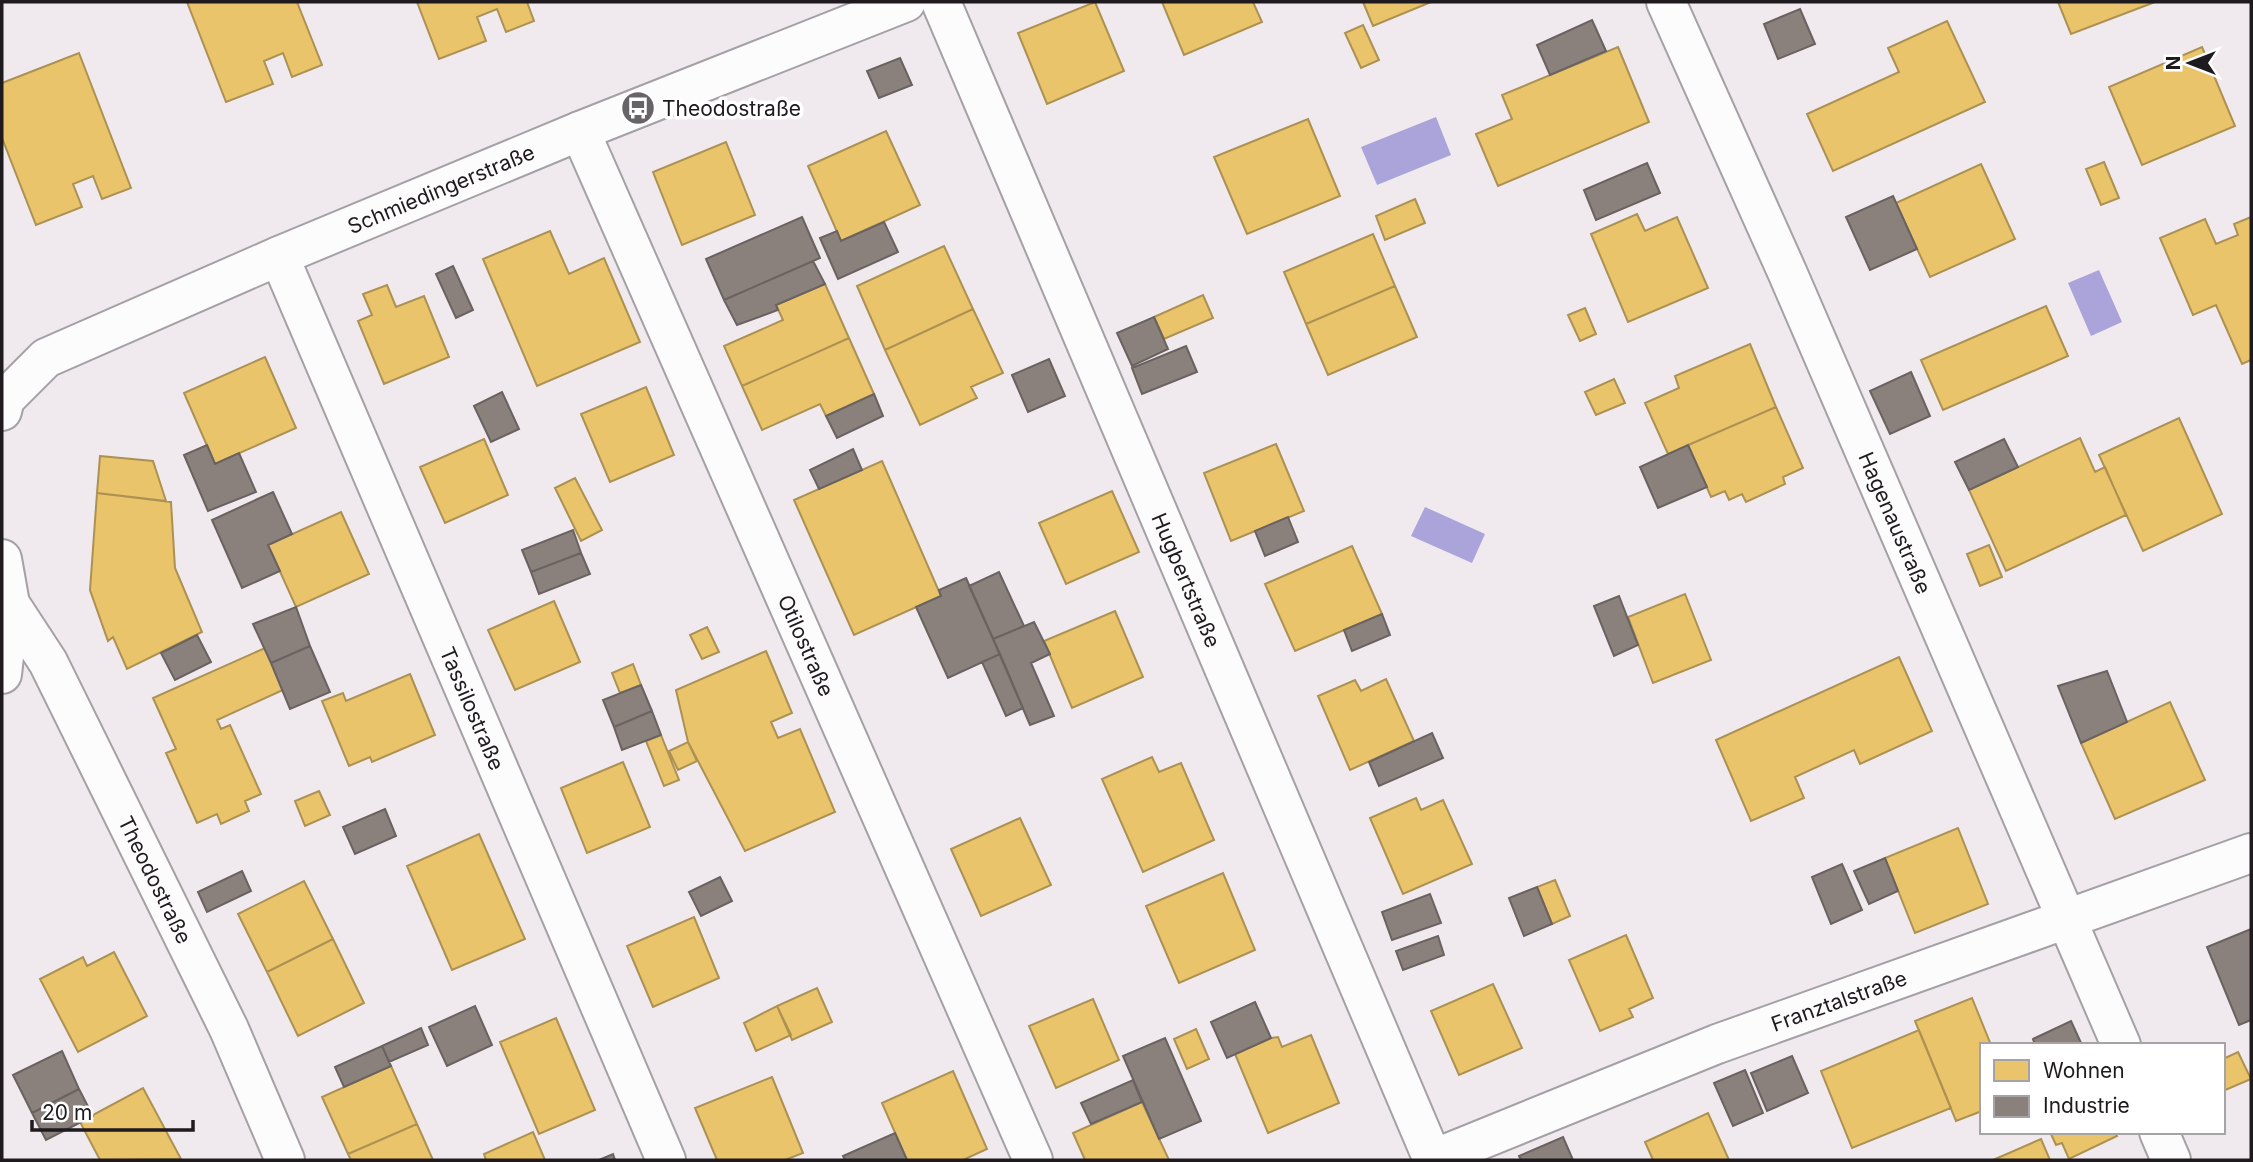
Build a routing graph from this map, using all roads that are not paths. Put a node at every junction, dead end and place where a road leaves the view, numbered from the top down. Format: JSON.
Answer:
{"nodes":[{"id":1,"x":906,"y":2,"type":"edge"},
{"id":2,"x":941,"y":2,"type":"edge"},
{"id":3,"x":1666,"y":2,"type":"edge"},
{"id":4,"x":580,"y":131,"type":"junction"},
{"id":5,"x":279,"y":256,"type":"junction"},
{"id":6,"x":3,"y":402,"type":"edge"},
{"id":7,"x":2,"y":559,"type":"edge"},
{"id":8,"x":10,"y":604,"type":"junction"},
{"id":9,"x":2,"y":674,"type":"edge"},
{"id":10,"x":2251,"y":853,"type":"edge"},
{"id":11,"x":2067,"y":919,"type":"junction"},
{"id":12,"x":2120,"y":1043,"type":"edge"},
{"id":13,"x":2160,"y":1134,"type":"edge"},
{"id":14,"x":285,"y":1160,"type":"edge"},
{"id":15,"x":666,"y":1160,"type":"edge"},
{"id":16,"x":1033,"y":1160,"type":"edge"},
{"id":17,"x":1432,"y":1160,"type":"edge"},
{"id":18,"x":2171,"y":1160,"type":"edge"}],
"edges":[{"from":1,"to":4,"type":"street","name":"Schmiedingerstraße"},
{"from":2,"to":17,"type":"street","name":"Hugbertstraße"},
{"from":3,"to":11,"type":"street","name":"Hagenaustraße"},
{"from":4,"to":5,"type":"street","name":"Schmiedingerstraße"},
{"from":4,"to":16,"type":"street","name":"Otilostraße"},
{"from":5,"to":6,"type":"street","name":"Schmiedingerstraße"},
{"from":5,"to":15,"type":"street","name":"Tassilostraße"},
{"from":7,"to":8,"type":"street"},
{"from":8,"to":9,"type":"street"},
{"from":8,"to":14,"type":"street","name":"Theodostraße"},
{"from":10,"to":11,"type":"street","name":"Franztalstraße"},
{"from":11,"to":12,"type":"street","name":"Hagenaustraße"},
{"from":11,"to":17,"type":"street","name":"Franztalstraße"},
{"from":13,"to":18,"type":"street"}]}
